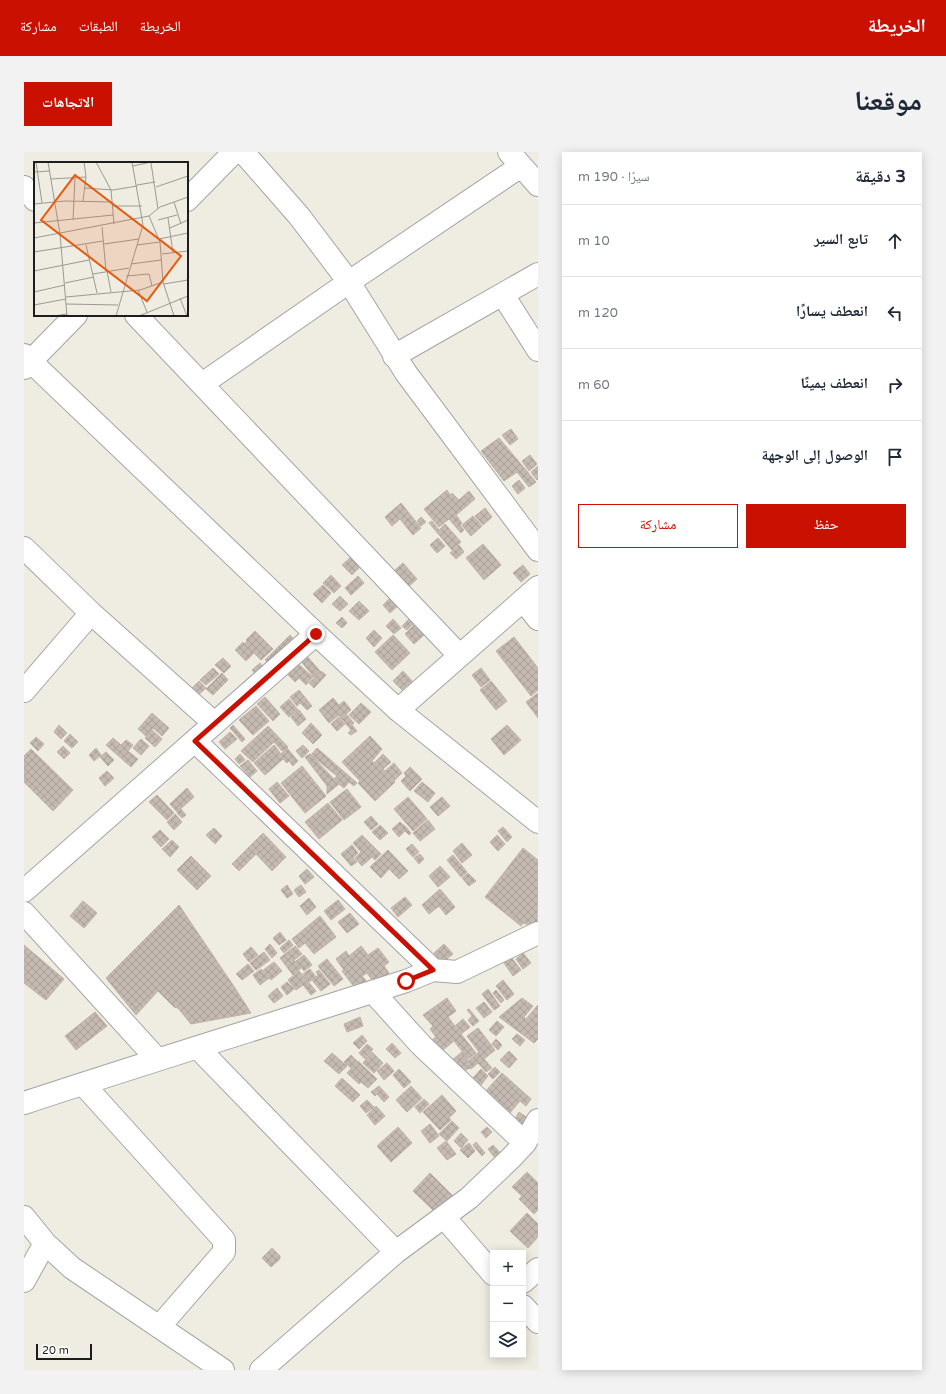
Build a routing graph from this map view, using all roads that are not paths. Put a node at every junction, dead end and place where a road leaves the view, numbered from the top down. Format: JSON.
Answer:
{"nodes":[{"id":1,"x":234,"y":152,"type":"edge"},
{"id":2,"x":243,"y":152,"type":"edge"},
{"id":3,"x":515,"y":159,"type":"edge"},
{"id":4,"x":538,"y":185,"type":"edge"},
{"id":5,"x":24,"y":187,"type":"edge"},
{"id":6,"x":34,"y":199,"type":"edge"},
{"id":7,"x":188,"y":199,"type":"edge"},
{"id":8,"x":538,"y":274,"type":"edge"},
{"id":9,"x":349,"y":282,"type":"junction"},
{"id":10,"x":503,"y":295,"type":"junction"},
{"id":11,"x":75,"y":316,"type":"edge"},
{"id":12,"x":137,"y":316,"type":"edge"},
{"id":13,"x":538,"y":350,"type":"edge"},
{"id":14,"x":394,"y":356,"type":"junction"},
{"id":15,"x":26,"y":362,"type":"edge"},
{"id":16,"x":202,"y":384,"type":"junction"},
{"id":17,"x":24,"y":548,"type":"edge"},
{"id":18,"x":538,"y":550,"type":"edge"},
{"id":19,"x":531,"y":593,"type":"edge"},
{"id":20,"x":92,"y":613,"type":"junction"},
{"id":21,"x":538,"y":619,"type":"edge"},
{"id":22,"x":316,"y":634,"type":"junction"},
{"id":23,"x":459,"y":655,"type":"junction"},
{"id":24,"x":24,"y":691,"type":"edge"},
{"id":25,"x":398,"y":710,"type":"junction"},
{"id":26,"x":214,"y":723,"type":"junction"},
{"id":27,"x":195,"y":741,"type":"junction"},
{"id":28,"x":538,"y":822,"type":"edge"},
{"id":29,"x":24,"y":891,"type":"edge"},
{"id":30,"x":24,"y":913,"type":"edge"},
{"id":31,"x":538,"y":933,"type":"edge"},
{"id":32,"x":433,"y":970,"type":"junction"},
{"id":33,"x":373,"y":992,"type":"junction"},
{"id":34,"x":198,"y":1048,"type":"junction"},
{"id":35,"x":157,"y":1059,"type":"junction"},
{"id":36,"x":83,"y":1084,"type":"junction"},
{"id":37,"x":24,"y":1103,"type":"edge"},
{"id":38,"x":538,"y":1120,"type":"edge"},
{"id":39,"x":525,"y":1143,"type":"junction"},
{"id":40,"x":24,"y":1217,"type":"edge"},
{"id":41,"x":444,"y":1218,"type":"junction"},
{"id":42,"x":45,"y":1243,"type":"junction"},
{"id":43,"x":396,"y":1252,"type":"junction"},
{"id":44,"x":538,"y":1269,"type":"edge"},
{"id":45,"x":490,"y":1271,"type":"edge"},
{"id":46,"x":526,"y":1279,"type":"edge"},
{"id":47,"x":24,"y":1281,"type":"edge"},
{"id":48,"x":526,"y":1309,"type":"edge"},
{"id":49,"x":538,"y":1322,"type":"edge"},
{"id":50,"x":158,"y":1327,"type":"junction"},
{"id":51,"x":223,"y":1370,"type":"edge"},
{"id":52,"x":261,"y":1370,"type":"edge"}],
"edges":[{"from":1,"to":7,"type":"street"},
{"from":2,"to":9,"type":"street"},
{"from":3,"to":4,"type":"street"},
{"from":3,"to":9,"type":"street"},
{"from":5,"to":6,"type":"street"},
{"from":8,"to":10,"type":"street"},
{"from":9,"to":14,"type":"street"},
{"from":9,"to":16,"type":"street"},
{"from":10,"to":13,"type":"street"},
{"from":10,"to":14,"type":"street"},
{"from":11,"to":15,"type":"street"},
{"from":12,"to":16,"type":"street"},
{"from":14,"to":18,"type":"street"},
{"from":15,"to":22,"type":"street"},
{"from":16,"to":23,"type":"street"},
{"from":17,"to":20,"type":"street"},
{"from":19,"to":21,"type":"street"},
{"from":19,"to":23,"type":"street"},
{"from":20,"to":24,"type":"street"},
{"from":20,"to":26,"type":"street"},
{"from":22,"to":25,"type":"street"},
{"from":22,"to":26,"type":"street"},
{"from":23,"to":25,"type":"street"},
{"from":25,"to":28,"type":"street"},
{"from":26,"to":27,"type":"street"},
{"from":27,"to":29,"type":"street"},
{"from":27,"to":32,"type":"street"},
{"from":30,"to":35,"type":"street"},
{"from":31,"to":32,"type":"street"},
{"from":32,"to":33,"type":"street"},
{"from":33,"to":34,"type":"street"},
{"from":33,"to":39,"type":"street"},
{"from":34,"to":35,"type":"street"},
{"from":34,"to":43,"type":"street"},
{"from":35,"to":36,"type":"street"},
{"from":36,"to":37,"type":"street"},
{"from":36,"to":50,"type":"street"},
{"from":38,"to":39,"type":"street"},
{"from":39,"to":41,"type":"street"},
{"from":40,"to":42,"type":"street"},
{"from":41,"to":43,"type":"street"},
{"from":41,"to":45,"type":"street"},
{"from":42,"to":47,"type":"street"},
{"from":42,"to":50,"type":"street"},
{"from":43,"to":52,"type":"street"},
{"from":44,"to":46,"type":"street"},
{"from":48,"to":49,"type":"street"},
{"from":50,"to":51,"type":"street"}]}
